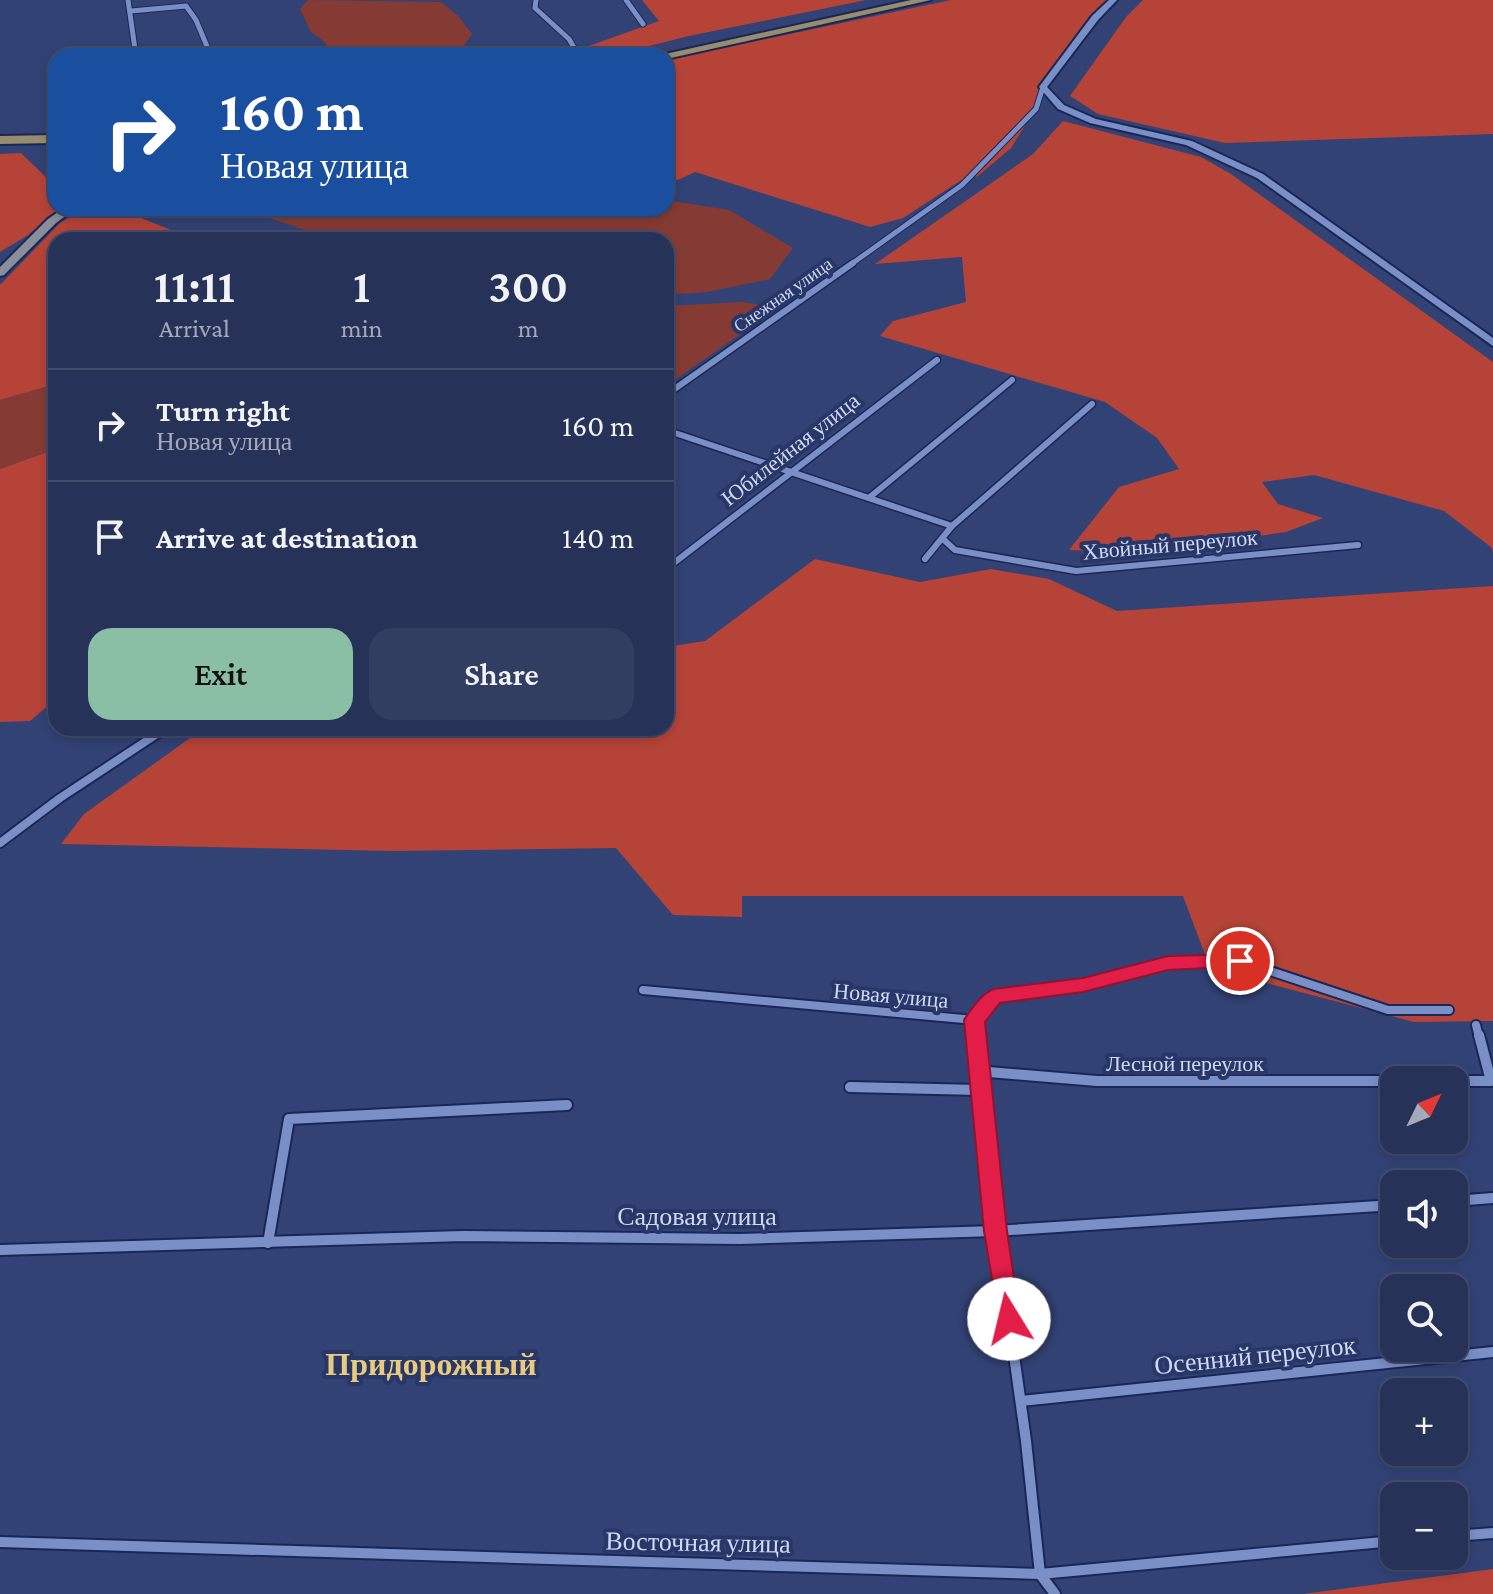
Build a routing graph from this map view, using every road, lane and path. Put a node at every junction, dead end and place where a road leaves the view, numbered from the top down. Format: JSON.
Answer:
{"nodes":[{"id":1,"x":128,"y":0,"type":"edge"},
{"id":2,"x":536,"y":0,"type":"edge"},
{"id":3,"x":626,"y":0,"type":"edge"},
{"id":4,"x":926,"y":0,"type":"edge"},
{"id":5,"x":1113,"y":0,"type":"edge"},
{"id":6,"x":131,"y":11,"type":"junction"},
{"id":7,"x":643,"y":24,"type":"dead end"},
{"id":8,"x":135,"y":48,"type":"edge"},
{"id":9,"x":208,"y":48,"type":"edge"},
{"id":10,"x":574,"y":48,"type":"edge"},
{"id":11,"x":674,"y":53,"type":"edge"},
{"id":12,"x":1043,"y":87,"type":"junction"},
{"id":13,"x":48,"y":139,"type":"edge"},
{"id":14,"x":0,"y":140,"type":"edge"},
{"id":15,"x":61,"y":216,"type":"edge"},
{"id":16,"x":0,"y":273,"type":"edge"},
{"id":17,"x":1493,"y":343,"type":"edge"},
{"id":18,"x":937,"y":360,"type":"dead end"},
{"id":19,"x":1012,"y":380,"type":"dead end"},
{"id":20,"x":674,"y":389,"type":"edge"},
{"id":21,"x":1092,"y":404,"type":"dead end"},
{"id":22,"x":674,"y":433,"type":"edge"},
{"id":23,"x":791,"y":470,"type":"junction"},
{"id":24,"x":870,"y":497,"type":"junction"},
{"id":25,"x":952,"y":526,"type":"junction"},
{"id":26,"x":943,"y":539,"type":"junction"},
{"id":27,"x":1358,"y":545,"type":"dead end"},
{"id":28,"x":925,"y":559,"type":"dead end"},
{"id":29,"x":674,"y":563,"type":"edge"},
{"id":30,"x":154,"y":736,"type":"edge"},
{"id":31,"x":0,"y":843,"type":"edge"},
{"id":32,"x":643,"y":990,"type":"dead end"},
{"id":33,"x":1449,"y":1010,"type":"dead end"},
{"id":34,"x":975,"y":1020,"type":"junction"},
{"id":35,"x":1476,"y":1025,"type":"dead end"},
{"id":36,"x":977,"y":1071,"type":"junction"},
{"id":37,"x":1380,"y":1081,"type":"edge"},
{"id":38,"x":1468,"y":1081,"type":"edge"},
{"id":39,"x":850,"y":1087,"type":"dead end"},
{"id":40,"x":979,"y":1090,"type":"junction"},
{"id":41,"x":567,"y":1105,"type":"dead end"},
{"id":42,"x":1493,"y":1198,"type":"edge"},
{"id":43,"x":1468,"y":1200,"type":"edge"},
{"id":44,"x":1380,"y":1206,"type":"edge"},
{"id":45,"x":995,"y":1231,"type":"junction"},
{"id":46,"x":268,"y":1243,"type":"junction"},
{"id":47,"x":0,"y":1250,"type":"edge"},
{"id":48,"x":1493,"y":1352,"type":"edge"},
{"id":49,"x":1021,"y":1401,"type":"junction"},
{"id":50,"x":1493,"y":1533,"type":"edge"},
{"id":51,"x":1468,"y":1535,"type":"edge"},
{"id":52,"x":0,"y":1542,"type":"edge"},
{"id":53,"x":1380,"y":1542,"type":"edge"},
{"id":54,"x":1040,"y":1574,"type":"junction"},
{"id":55,"x":1055,"y":1594,"type":"edge"}],
"edges":[{"from":1,"to":6,"type":"street"},
{"from":2,"to":10,"type":"street"},
{"from":3,"to":7,"type":"street"},
{"from":4,"to":11,"type":"main road"},
{"from":5,"to":12,"type":"street"},
{"from":6,"to":8,"type":"street"},
{"from":6,"to":9,"type":"street"},
{"from":12,"to":17,"type":"street"},
{"from":12,"to":20,"type":"street","name":"Снежная улица"},
{"from":13,"to":14,"type":"main road"},
{"from":15,"to":16,"type":"main road"},
{"from":18,"to":23,"type":"street","name":"Юбилейная улица"},
{"from":19,"to":24,"type":"street"},
{"from":21,"to":25,"type":"street"},
{"from":22,"to":23,"type":"street"},
{"from":23,"to":24,"type":"street"},
{"from":23,"to":29,"type":"street","name":"Юбилейная улица"},
{"from":24,"to":25,"type":"street"},
{"from":25,"to":26,"type":"street"},
{"from":26,"to":27,"type":"street","name":"Хвойный переулок"},
{"from":26,"to":28,"type":"street"},
{"from":30,"to":31,"type":"street"},
{"from":32,"to":34,"type":"street","name":"Новая улица"},
{"from":33,"to":34,"type":"street","name":"Новая улица"},
{"from":34,"to":36,"type":"street"},
{"from":35,"to":38,"type":"street"},
{"from":36,"to":37,"type":"street","name":"Лесной переулок"},
{"from":36,"to":40,"type":"street"},
{"from":39,"to":40,"type":"street"},
{"from":40,"to":45,"type":"street"},
{"from":41,"to":46,"type":"street"},
{"from":42,"to":43,"type":"street"},
{"from":44,"to":45,"type":"street","name":"Садовая улица"},
{"from":45,"to":46,"type":"street","name":"Садовая улица"},
{"from":45,"to":49,"type":"street"},
{"from":46,"to":47,"type":"street","name":"Садовая улица"},
{"from":48,"to":49,"type":"street","name":"Осенний переулок"},
{"from":49,"to":54,"type":"street"},
{"from":50,"to":51,"type":"street"},
{"from":52,"to":54,"type":"street","name":"Восточная улица"},
{"from":53,"to":54,"type":"street","name":"Восточная улица"},
{"from":54,"to":55,"type":"street"}]}
